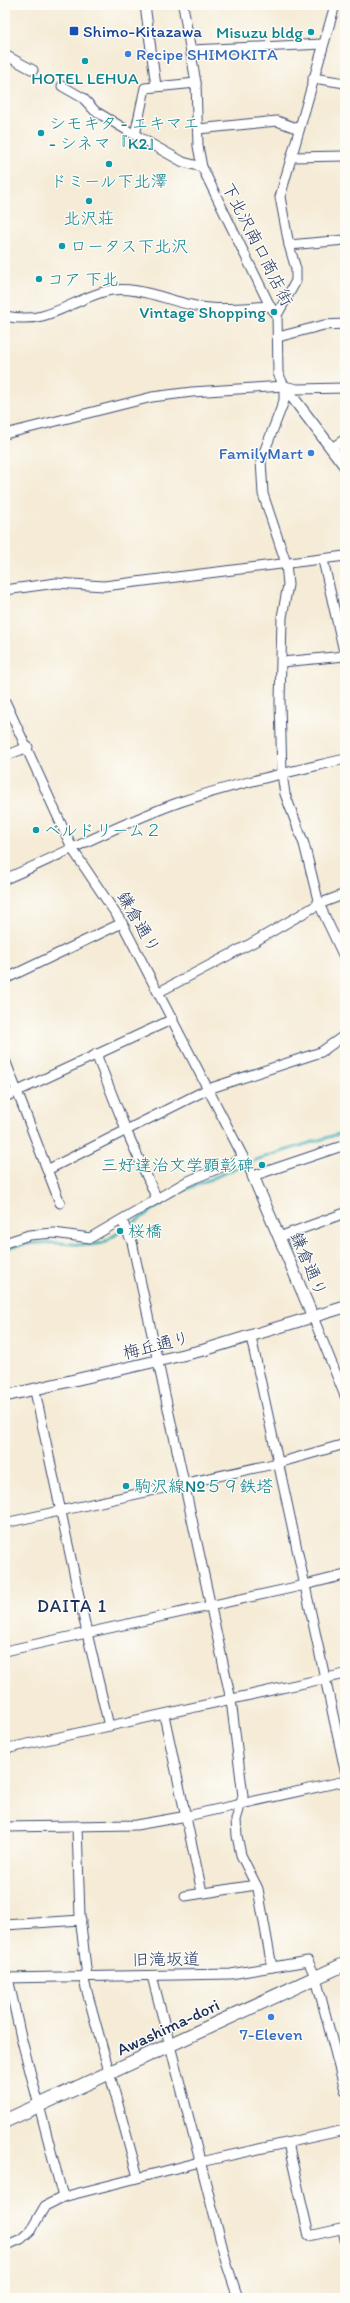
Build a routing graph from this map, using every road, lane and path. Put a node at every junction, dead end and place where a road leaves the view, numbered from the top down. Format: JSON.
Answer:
{"nodes":[{"id":1,"x":145,"y":5,"type":"edge"},
{"id":2,"x":183,"y":5,"type":"edge"},
{"id":3,"x":335,"y":5,"type":"edge"},
{"id":4,"x":323,"y":44,"type":"junction"},
{"id":5,"x":192,"y":50,"type":"junction"},
{"id":6,"x":5,"y":55,"type":"edge"},
{"id":7,"x":33,"y":70,"type":"dead end"},
{"id":8,"x":313,"y":78,"type":"junction"},
{"id":9,"x":196,"y":83,"type":"junction"},
{"id":10,"x":345,"y":83,"type":"edge"},
{"id":11,"x":62,"y":86,"type":"dead end"},
{"id":12,"x":156,"y":86,"type":"junction"},
{"id":13,"x":198,"y":129,"type":"junction"},
{"id":14,"x":299,"y":129,"type":"junction"},
{"id":15,"x":134,"y":135,"type":"junction"},
{"id":16,"x":345,"y":156,"type":"edge"},
{"id":17,"x":292,"y":157,"type":"junction"},
{"id":18,"x":202,"y":167,"type":"junction"},
{"id":19,"x":345,"y":240,"type":"edge"},
{"id":20,"x":289,"y":245,"type":"junction"},
{"id":21,"x":270,"y":306,"type":"junction"},
{"id":22,"x":277,"y":315,"type":"junction"},
{"id":23,"x":5,"y":316,"type":"edge"},
{"id":24,"x":345,"y":324,"type":"edge"},
{"id":25,"x":278,"y":337,"type":"junction"},
{"id":26,"x":284,"y":386,"type":"junction"},
{"id":27,"x":345,"y":388,"type":"edge"},
{"id":28,"x":5,"y":434,"type":"edge"},
{"id":29,"x":345,"y":439,"type":"edge"},
{"id":30,"x":332,"y":448,"type":"junction"},
{"id":31,"x":345,"y":466,"type":"edge"},
{"id":32,"x":345,"y":556,"type":"edge"},
{"id":33,"x":323,"y":560,"type":"junction"},
{"id":34,"x":286,"y":563,"type":"junction"},
{"id":35,"x":5,"y":590,"type":"edge"},
{"id":36,"x":345,"y":656,"type":"edge"},
{"id":37,"x":282,"y":662,"type":"junction"},
{"id":38,"x":5,"y":701,"type":"edge"},
{"id":39,"x":28,"y":747,"type":"junction"},
{"id":40,"x":5,"y":756,"type":"edge"},
{"id":41,"x":345,"y":759,"type":"edge"},
{"id":42,"x":282,"y":774,"type":"junction"},
{"id":43,"x":73,"y":850,"type":"junction"},
{"id":44,"x":5,"y":879,"type":"edge"},
{"id":45,"x":345,"y":894,"type":"edge"},
{"id":46,"x":319,"y":904,"type":"junction"},
{"id":47,"x":122,"y":924,"type":"junction"},
{"id":48,"x":345,"y":959,"type":"edge"},
{"id":49,"x":5,"y":979,"type":"edge"},
{"id":50,"x":158,"y":992,"type":"junction"},
{"id":51,"x":173,"y":1019,"type":"junction"},
{"id":52,"x":345,"y":1035,"type":"edge"},
{"id":53,"x":96,"y":1054,"type":"junction"},
{"id":54,"x":5,"y":1060,"type":"edge"},
{"id":55,"x":208,"y":1089,"type":"junction"},
{"id":56,"x":17,"y":1092,"type":"junction"},
{"id":57,"x":5,"y":1097,"type":"edge"},
{"id":58,"x":126,"y":1130,"type":"junction"},
{"id":59,"x":345,"y":1145,"type":"edge"},
{"id":60,"x":248,"y":1166,"type":"junction"},
{"id":61,"x":47,"y":1170,"type":"junction"},
{"id":62,"x":157,"y":1199,"type":"junction"},
{"id":63,"x":60,"y":1203,"type":"dead end"},
{"id":64,"x":345,"y":1213,"type":"edge"},
{"id":65,"x":123,"y":1223,"type":"junction"},
{"id":66,"x":279,"y":1237,"type":"junction"},
{"id":67,"x":5,"y":1242,"type":"edge"},
{"id":68,"x":345,"y":1306,"type":"edge"},
{"id":69,"x":313,"y":1317,"type":"junction"},
{"id":70,"x":251,"y":1337,"type":"junction"},
{"id":71,"x":158,"y":1362,"type":"junction"},
{"id":72,"x":35,"y":1391,"type":"junction"},
{"id":73,"x":5,"y":1396,"type":"edge"},
{"id":74,"x":345,"y":1396,"type":"edge"},
{"id":75,"x":345,"y":1444,"type":"edge"},
{"id":76,"x":278,"y":1463,"type":"junction"},
{"id":77,"x":185,"y":1484,"type":"junction"},
{"id":78,"x":60,"y":1511,"type":"junction"},
{"id":79,"x":5,"y":1522,"type":"edge"},
{"id":80,"x":345,"y":1575,"type":"edge"},
{"id":81,"x":305,"y":1585,"type":"junction"},
{"id":82,"x":211,"y":1605,"type":"junction"},
{"id":83,"x":87,"y":1633,"type":"junction"},
{"id":84,"x":5,"y":1650,"type":"edge"},
{"id":85,"x":345,"y":1674,"type":"edge"},
{"id":86,"x":325,"y":1680,"type":"junction"},
{"id":87,"x":231,"y":1700,"type":"junction"},
{"id":88,"x":164,"y":1715,"type":"junction"},
{"id":89,"x":109,"y":1726,"type":"junction"},
{"id":90,"x":5,"y":1749,"type":"edge"},
{"id":91,"x":345,"y":1770,"type":"edge"},
{"id":92,"x":345,"y":1781,"type":"edge"},
{"id":93,"x":243,"y":1804,"type":"junction"},
{"id":94,"x":187,"y":1816,"type":"junction"},
{"id":95,"x":5,"y":1827,"type":"edge"},
{"id":96,"x":77,"y":1827,"type":"junction"},
{"id":97,"x":256,"y":1885,"type":"junction"},
{"id":98,"x":202,"y":1892,"type":"junction"},
{"id":99,"x":185,"y":1896,"type":"dead end"},
{"id":100,"x":81,"y":1920,"type":"junction"},
{"id":101,"x":5,"y":1925,"type":"edge"},
{"id":102,"x":345,"y":1964,"type":"edge"},
{"id":103,"x":272,"y":1967,"type":"junction"},
{"id":104,"x":152,"y":1976,"type":"junction"},
{"id":105,"x":85,"y":1977,"type":"junction"},
{"id":106,"x":6,"y":1978,"type":"edge"},
{"id":107,"x":316,"y":1978,"type":"junction"},
{"id":108,"x":169,"y":2046,"type":"junction"},
{"id":109,"x":110,"y":2073,"type":"junction"},
{"id":110,"x":345,"y":2090,"type":"edge"},
{"id":111,"x":39,"y":2105,"type":"junction"},
{"id":112,"x":5,"y":2121,"type":"edge"},
{"id":113,"x":345,"y":2130,"type":"edge"},
{"id":114,"x":288,"y":2143,"type":"junction"},
{"id":115,"x":200,"y":2162,"type":"junction"},
{"id":116,"x":138,"y":2177,"type":"junction"},
{"id":117,"x":63,"y":2197,"type":"junction"},
{"id":118,"x":344,"y":2229,"type":"edge"},
{"id":119,"x":345,"y":2240,"type":"edge"},
{"id":120,"x":5,"y":2246,"type":"edge"},
{"id":121,"x":238,"y":2298,"type":"edge"}],
"edges":[{"from":1,"to":12,"type":"street"},
{"from":2,"to":5,"type":"street"},
{"from":3,"to":4,"type":"street"},
{"from":4,"to":5,"type":"street"},
{"from":4,"to":8,"type":"street"},
{"from":5,"to":9,"type":"street"},
{"from":6,"to":7,"type":"street"},
{"from":8,"to":10,"type":"street"},
{"from":8,"to":14,"type":"street"},
{"from":9,"to":12,"type":"street"},
{"from":9,"to":13,"type":"street"},
{"from":11,"to":15,"type":"street"},
{"from":12,"to":15,"type":"street"},
{"from":13,"to":14,"type":"street"},
{"from":13,"to":18,"type":"street"},
{"from":14,"to":17,"type":"street"},
{"from":15,"to":18,"type":"street"},
{"from":16,"to":17,"type":"street"},
{"from":17,"to":20,"type":"street"},
{"from":18,"to":21,"type":"street","name":"下北沢南口商店街"},
{"from":19,"to":20,"type":"street"},
{"from":20,"to":22,"type":"street"},
{"from":21,"to":22,"type":"street","name":"下北沢南口商店街"},
{"from":21,"to":23,"type":"street"},
{"from":22,"to":25,"type":"street","name":"下北沢南口商店街"},
{"from":24,"to":25,"type":"street"},
{"from":25,"to":26,"type":"street","name":"下北沢南口商店街"},
{"from":26,"to":27,"type":"street"},
{"from":26,"to":28,"type":"street"},
{"from":26,"to":30,"type":"street"},
{"from":26,"to":34,"type":"street"},
{"from":29,"to":30,"type":"street"},
{"from":30,"to":31,"type":"street"},
{"from":32,"to":33,"type":"street"},
{"from":33,"to":34,"type":"street"},
{"from":33,"to":36,"type":"street"},
{"from":34,"to":35,"type":"street"},
{"from":34,"to":37,"type":"street"},
{"from":36,"to":37,"type":"street"},
{"from":37,"to":42,"type":"street"},
{"from":38,"to":39,"type":"street","name":"鎌倉通り"},
{"from":39,"to":40,"type":"street"},
{"from":39,"to":43,"type":"street","name":"鎌倉通り"},
{"from":41,"to":42,"type":"street"},
{"from":42,"to":43,"type":"street"},
{"from":42,"to":46,"type":"street"},
{"from":43,"to":44,"type":"street"},
{"from":43,"to":47,"type":"street","name":"鎌倉通り"},
{"from":45,"to":46,"type":"street"},
{"from":46,"to":48,"type":"street"},
{"from":46,"to":50,"type":"street"},
{"from":47,"to":49,"type":"street"},
{"from":47,"to":50,"type":"street","name":"鎌倉通り"},
{"from":50,"to":51,"type":"street","name":"鎌倉通り"},
{"from":51,"to":53,"type":"street"},
{"from":51,"to":55,"type":"street","name":"鎌倉通り"},
{"from":52,"to":55,"type":"street"},
{"from":53,"to":56,"type":"street"},
{"from":53,"to":58,"type":"street"},
{"from":54,"to":56,"type":"street"},
{"from":55,"to":58,"type":"street"},
{"from":55,"to":60,"type":"street","name":"鎌倉通り"},
{"from":56,"to":57,"type":"street"},
{"from":56,"to":61,"type":"street"},
{"from":58,"to":61,"type":"street"},
{"from":58,"to":62,"type":"street"},
{"from":59,"to":60,"type":"street"},
{"from":60,"to":62,"type":"street"},
{"from":60,"to":66,"type":"street","name":"鎌倉通り"},
{"from":61,"to":63,"type":"street"},
{"from":62,"to":65,"type":"street"},
{"from":64,"to":66,"type":"street"},
{"from":65,"to":67,"type":"street"},
{"from":65,"to":71,"type":"street"},
{"from":66,"to":69,"type":"street","name":"鎌倉通り"},
{"from":68,"to":69,"type":"street","name":"梅丘通り"},
{"from":69,"to":70,"type":"street","name":"梅丘通り"},
{"from":69,"to":74,"type":"street","name":"鎌倉通り"},
{"from":70,"to":71,"type":"street","name":"梅丘通り"},
{"from":70,"to":76,"type":"street"},
{"from":71,"to":72,"type":"street","name":"梅丘通り"},
{"from":71,"to":77,"type":"street"},
{"from":72,"to":73,"type":"street","name":"梅丘通り"},
{"from":72,"to":78,"type":"street"},
{"from":75,"to":76,"type":"street"},
{"from":76,"to":77,"type":"street"},
{"from":76,"to":81,"type":"street"},
{"from":77,"to":78,"type":"street"},
{"from":77,"to":82,"type":"street"},
{"from":78,"to":79,"type":"street"},
{"from":78,"to":83,"type":"street"},
{"from":80,"to":81,"type":"street"},
{"from":81,"to":82,"type":"street"},
{"from":81,"to":86,"type":"street"},
{"from":82,"to":83,"type":"street"},
{"from":82,"to":87,"type":"street"},
{"from":83,"to":84,"type":"street"},
{"from":83,"to":89,"type":"street"},
{"from":85,"to":86,"type":"street"},
{"from":86,"to":87,"type":"street"},
{"from":86,"to":91,"type":"street"},
{"from":87,"to":88,"type":"street"},
{"from":87,"to":93,"type":"street"},
{"from":88,"to":89,"type":"street"},
{"from":88,"to":94,"type":"street"},
{"from":89,"to":90,"type":"street"},
{"from":92,"to":93,"type":"street"},
{"from":93,"to":94,"type":"street"},
{"from":93,"to":97,"type":"street"},
{"from":94,"to":96,"type":"street"},
{"from":94,"to":98,"type":"street"},
{"from":95,"to":96,"type":"street"},
{"from":96,"to":100,"type":"street"},
{"from":97,"to":98,"type":"street"},
{"from":97,"to":103,"type":"street"},
{"from":98,"to":99,"type":"street"},
{"from":100,"to":101,"type":"street"},
{"from":100,"to":105,"type":"street"},
{"from":102,"to":107,"type":"main road","name":"Awashima-dori"},
{"from":103,"to":104,"type":"street","name":"旧滝坂道"},
{"from":103,"to":107,"type":"street","name":"旧滝坂道"},
{"from":104,"to":105,"type":"street","name":"旧滝坂道"},
{"from":104,"to":108,"type":"street"},
{"from":105,"to":106,"type":"street","name":"旧滝坂道"},
{"from":105,"to":109,"type":"street"},
{"from":106,"to":111,"type":"street"},
{"from":107,"to":108,"type":"main road","name":"Awashima-dori"},
{"from":107,"to":110,"type":"street"},
{"from":108,"to":109,"type":"main road","name":"Awashima-dori"},
{"from":108,"to":115,"type":"street"},
{"from":109,"to":111,"type":"main road","name":"Awashima-dori"},
{"from":109,"to":116,"type":"street"},
{"from":111,"to":112,"type":"main road","name":"Awashima-dori"},
{"from":111,"to":117,"type":"street"},
{"from":113,"to":114,"type":"street"},
{"from":114,"to":115,"type":"street"},
{"from":114,"to":118,"type":"street"},
{"from":115,"to":116,"type":"street"},
{"from":115,"to":121,"type":"street"},
{"from":116,"to":117,"type":"street"},
{"from":117,"to":120,"type":"street"},
{"from":118,"to":119,"type":"street"}]}
